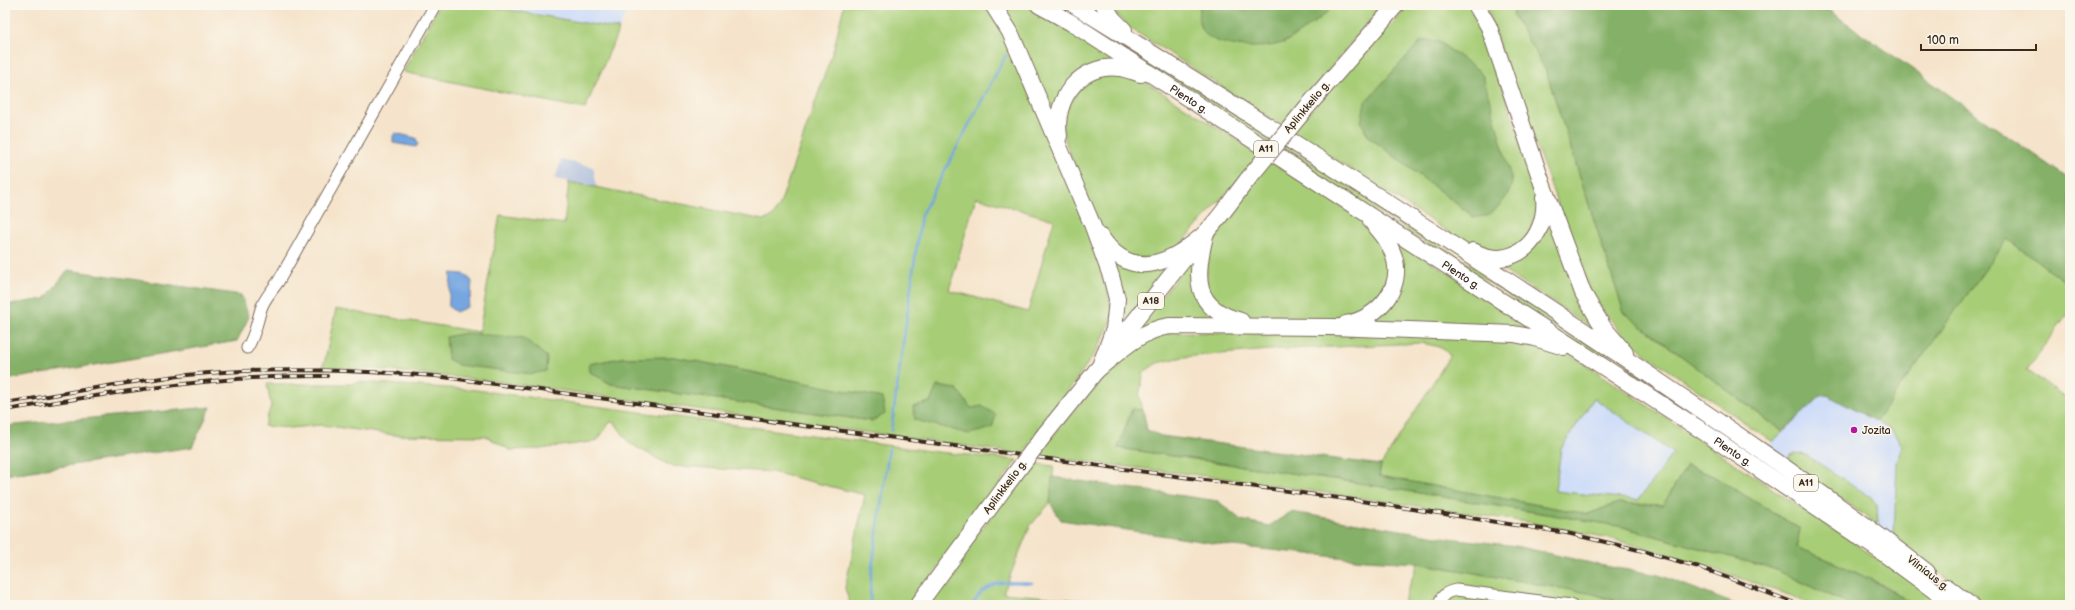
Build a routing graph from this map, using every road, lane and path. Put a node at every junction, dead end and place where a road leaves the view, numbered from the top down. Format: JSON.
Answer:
{"nodes":[{"id":1,"x":435,"y":5,"type":"edge"},
{"id":2,"x":993,"y":5,"type":"edge"},
{"id":3,"x":1039,"y":5,"type":"edge"},
{"id":4,"x":1074,"y":5,"type":"edge"},
{"id":5,"x":1104,"y":5,"type":"edge"},
{"id":6,"x":1476,"y":5,"type":"edge"},
{"id":7,"x":1484,"y":5,"type":"edge"},
{"id":8,"x":1396,"y":7,"type":"edge"},
{"id":9,"x":1488,"y":27,"type":"junction"},
{"id":10,"x":1134,"y":42,"type":"junction"},
{"id":11,"x":1156,"y":78,"type":"junction"},
{"id":12,"x":1062,"y":154,"type":"junction"},
{"id":13,"x":1543,"y":186,"type":"junction"},
{"id":14,"x":1358,"y":207,"type":"junction"},
{"id":15,"x":1092,"y":224,"type":"junction"},
{"id":16,"x":1424,"y":225,"type":"junction"},
{"id":17,"x":1204,"y":234,"type":"junction"},
{"id":18,"x":1262,"y":326,"type":"junction"},
{"id":19,"x":1332,"y":327,"type":"junction"},
{"id":20,"x":247,"y":348,"type":"dead end"},
{"id":21,"x":1636,"y":366,"type":"junction"},
{"id":22,"x":1098,"y":368,"type":"junction"},
{"id":23,"x":1608,"y":369,"type":"junction"},
{"id":24,"x":1883,"y":546,"type":"junction"},
{"id":25,"x":1527,"y":602,"type":"edge"},
{"id":26,"x":1439,"y":603,"type":"edge"},
{"id":27,"x":918,"y":605,"type":"edge"},
{"id":28,"x":1570,"y":605,"type":"edge"},
{"id":29,"x":1954,"y":605,"type":"edge"},
{"id":30,"x":1970,"y":605,"type":"edge"}],
"edges":[{"from":1,"to":20,"type":"street"},
{"from":2,"to":12,"type":"highway"},
{"from":3,"to":11,"type":"highway","name":"Plento g.","number":"A11"},
{"from":4,"to":10,"type":"highway","name":"Plento g.","number":"A11"},
{"from":5,"to":10,"type":"highway"},
{"from":6,"to":9,"type":"highway"},
{"from":7,"to":9,"type":"highway"},
{"from":8,"to":17,"type":"highway","name":"Aplinkkelio g.","number":"A18","bridge":true},
{"from":9,"to":13,"type":"highway"},
{"from":10,"to":16,"type":"highway","name":"Plento g.","number":"A11"},
{"from":11,"to":12,"type":"highway"},
{"from":11,"to":14,"type":"highway","name":"Plento g.","number":"A11"},
{"from":12,"to":15,"type":"highway"},
{"from":13,"to":16,"type":"highway"},
{"from":13,"to":21,"type":"highway"},
{"from":14,"to":19,"type":"highway"},
{"from":14,"to":23,"type":"highway","name":"Plento g.","number":"A11"},
{"from":15,"to":17,"type":"highway"},
{"from":15,"to":22,"type":"highway"},
{"from":16,"to":21,"type":"highway","name":"Plento g.","number":"A11"},
{"from":17,"to":18,"type":"highway"},
{"from":17,"to":22,"type":"highway","name":"Aplinkkelio g.","number":"A18"},
{"from":18,"to":19,"type":"highway"},
{"from":18,"to":22,"type":"highway"},
{"from":19,"to":23,"type":"highway"},
{"from":21,"to":24,"type":"highway","name":"Plento g.","number":"A11"},
{"from":22,"to":27,"type":"highway","name":"Aplinkkelio g.","number":"A18","bridge":true},
{"from":23,"to":24,"type":"highway","name":"Plento g.","number":"A11"},
{"from":24,"to":29,"type":"highway","name":"Vilniaus g.","number":"A11"},
{"from":24,"to":30,"type":"highway","name":"Vilniaus g.","number":"A11"},
{"from":25,"to":26,"type":"street"},
{"from":25,"to":28,"type":"street"}]}
